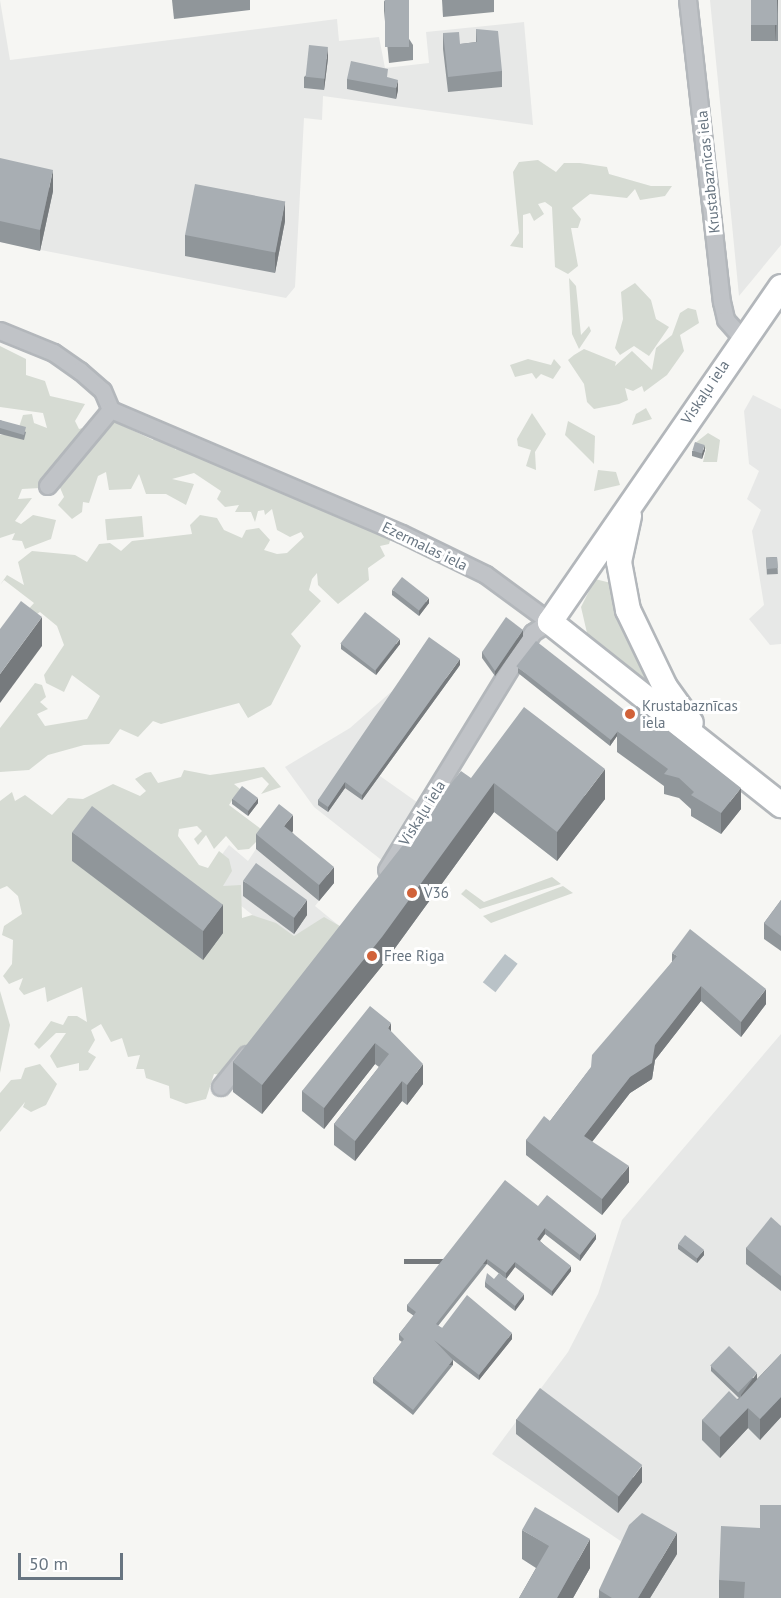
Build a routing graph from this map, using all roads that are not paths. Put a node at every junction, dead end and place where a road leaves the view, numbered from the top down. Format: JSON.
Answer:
{"nodes":[{"id":1,"x":688,"y":0,"type":"edge"},
{"id":2,"x":781,"y":287,"type":"edge"},
{"id":3,"x":0,"y":331,"type":"edge"},
{"id":4,"x":742,"y":338,"type":"junction"},
{"id":5,"x":111,"y":410,"type":"junction"},
{"id":6,"x":48,"y":486,"type":"dead end"},
{"id":7,"x":634,"y":500,"type":"junction"},
{"id":8,"x":587,"y":568,"type":"junction"},
{"id":9,"x":621,"y":576,"type":"junction"},
{"id":10,"x":550,"y":622,"type":"junction"},
{"id":11,"x":703,"y":743,"type":"junction"},
{"id":12,"x":781,"y":805,"type":"edge"},
{"id":13,"x":379,"y":883,"type":"edge"},
{"id":14,"x":257,"y":1042,"type":"edge"},
{"id":15,"x":221,"y":1087,"type":"dead end"}],
"edges":[{"from":1,"to":4,"type":"street","name":"Krustabaznīcas iela"},
{"from":2,"to":4,"type":"street","name":"Viskaļu iela"},
{"from":3,"to":5,"type":"street"},
{"from":4,"to":7,"type":"street","name":"Viskaļu iela"},
{"from":5,"to":6,"type":"street"},
{"from":5,"to":10,"type":"street","name":"Ezermalas iela"},
{"from":7,"to":8,"type":"street","name":"Viskaļu iela"},
{"from":7,"to":9,"type":"street","name":"Ezermalas iela"},
{"from":8,"to":9,"type":"street"},
{"from":8,"to":10,"type":"street","name":"Viskaļu iela"},
{"from":9,"to":11,"type":"street","name":"Ezermalas iela"},
{"from":10,"to":11,"type":"street","name":"Ezermalas iela"},
{"from":10,"to":13,"type":"street","name":"Viskaļu iela"},
{"from":11,"to":12,"type":"street","name":"Ezermalas iela"},
{"from":14,"to":15,"type":"street"}]}
